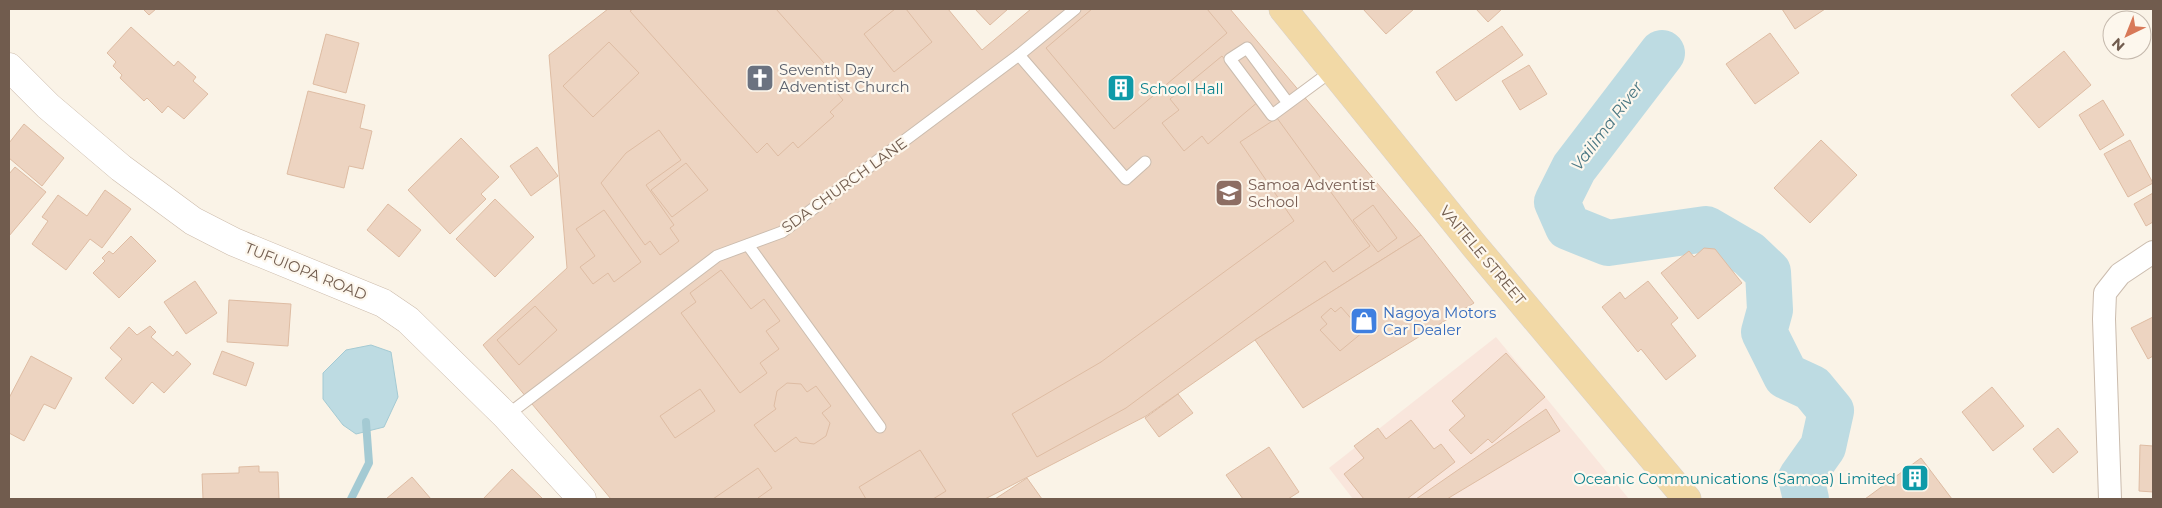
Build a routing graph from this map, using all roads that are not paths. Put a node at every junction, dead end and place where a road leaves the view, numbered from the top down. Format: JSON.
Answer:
{"nodes":[{"id":1,"x":1075,"y":9,"type":"edge"},
{"id":2,"x":1283,"y":9,"type":"edge"},
{"id":3,"x":1018,"y":55,"type":"junction"},
{"id":4,"x":9,"y":67,"type":"edge"},
{"id":5,"x":1333,"y":70,"type":"junction"},
{"id":6,"x":1288,"y":103,"type":"junction"},
{"id":7,"x":1145,"y":162,"type":"dead end"},
{"id":8,"x":748,"y":245,"type":"junction"},
{"id":9,"x":2153,"y":252,"type":"edge"},
{"id":10,"x":506,"y":416,"type":"junction"},
{"id":11,"x":880,"y":427,"type":"dead end"},
{"id":12,"x":582,"y":499,"type":"edge"},
{"id":13,"x":1687,"y":499,"type":"edge"},
{"id":14,"x":2110,"y":499,"type":"edge"}],
"edges":[{"from":1,"to":3,"type":"lane","name":"SDA CHURCH LANE"},
{"from":2,"to":5,"type":"main road","name":"VAITELE STREET"},
{"from":3,"to":7,"type":"lane"},
{"from":3,"to":8,"type":"lane","name":"SDA CHURCH LANE"},
{"from":4,"to":10,"type":"main road","name":"TUFUIOPA ROAD"},
{"from":5,"to":6,"type":"lane"},
{"from":5,"to":13,"type":"main road","name":"VAITELE STREET"},
{"from":6,"to":6,"type":"lane"},
{"from":8,"to":10,"type":"lane","name":"SDA CHURCH LANE"},
{"from":8,"to":11,"type":"lane"},
{"from":9,"to":14,"type":"street"},
{"from":10,"to":12,"type":"main road","name":"TUFUIOPA ROAD"}]}
